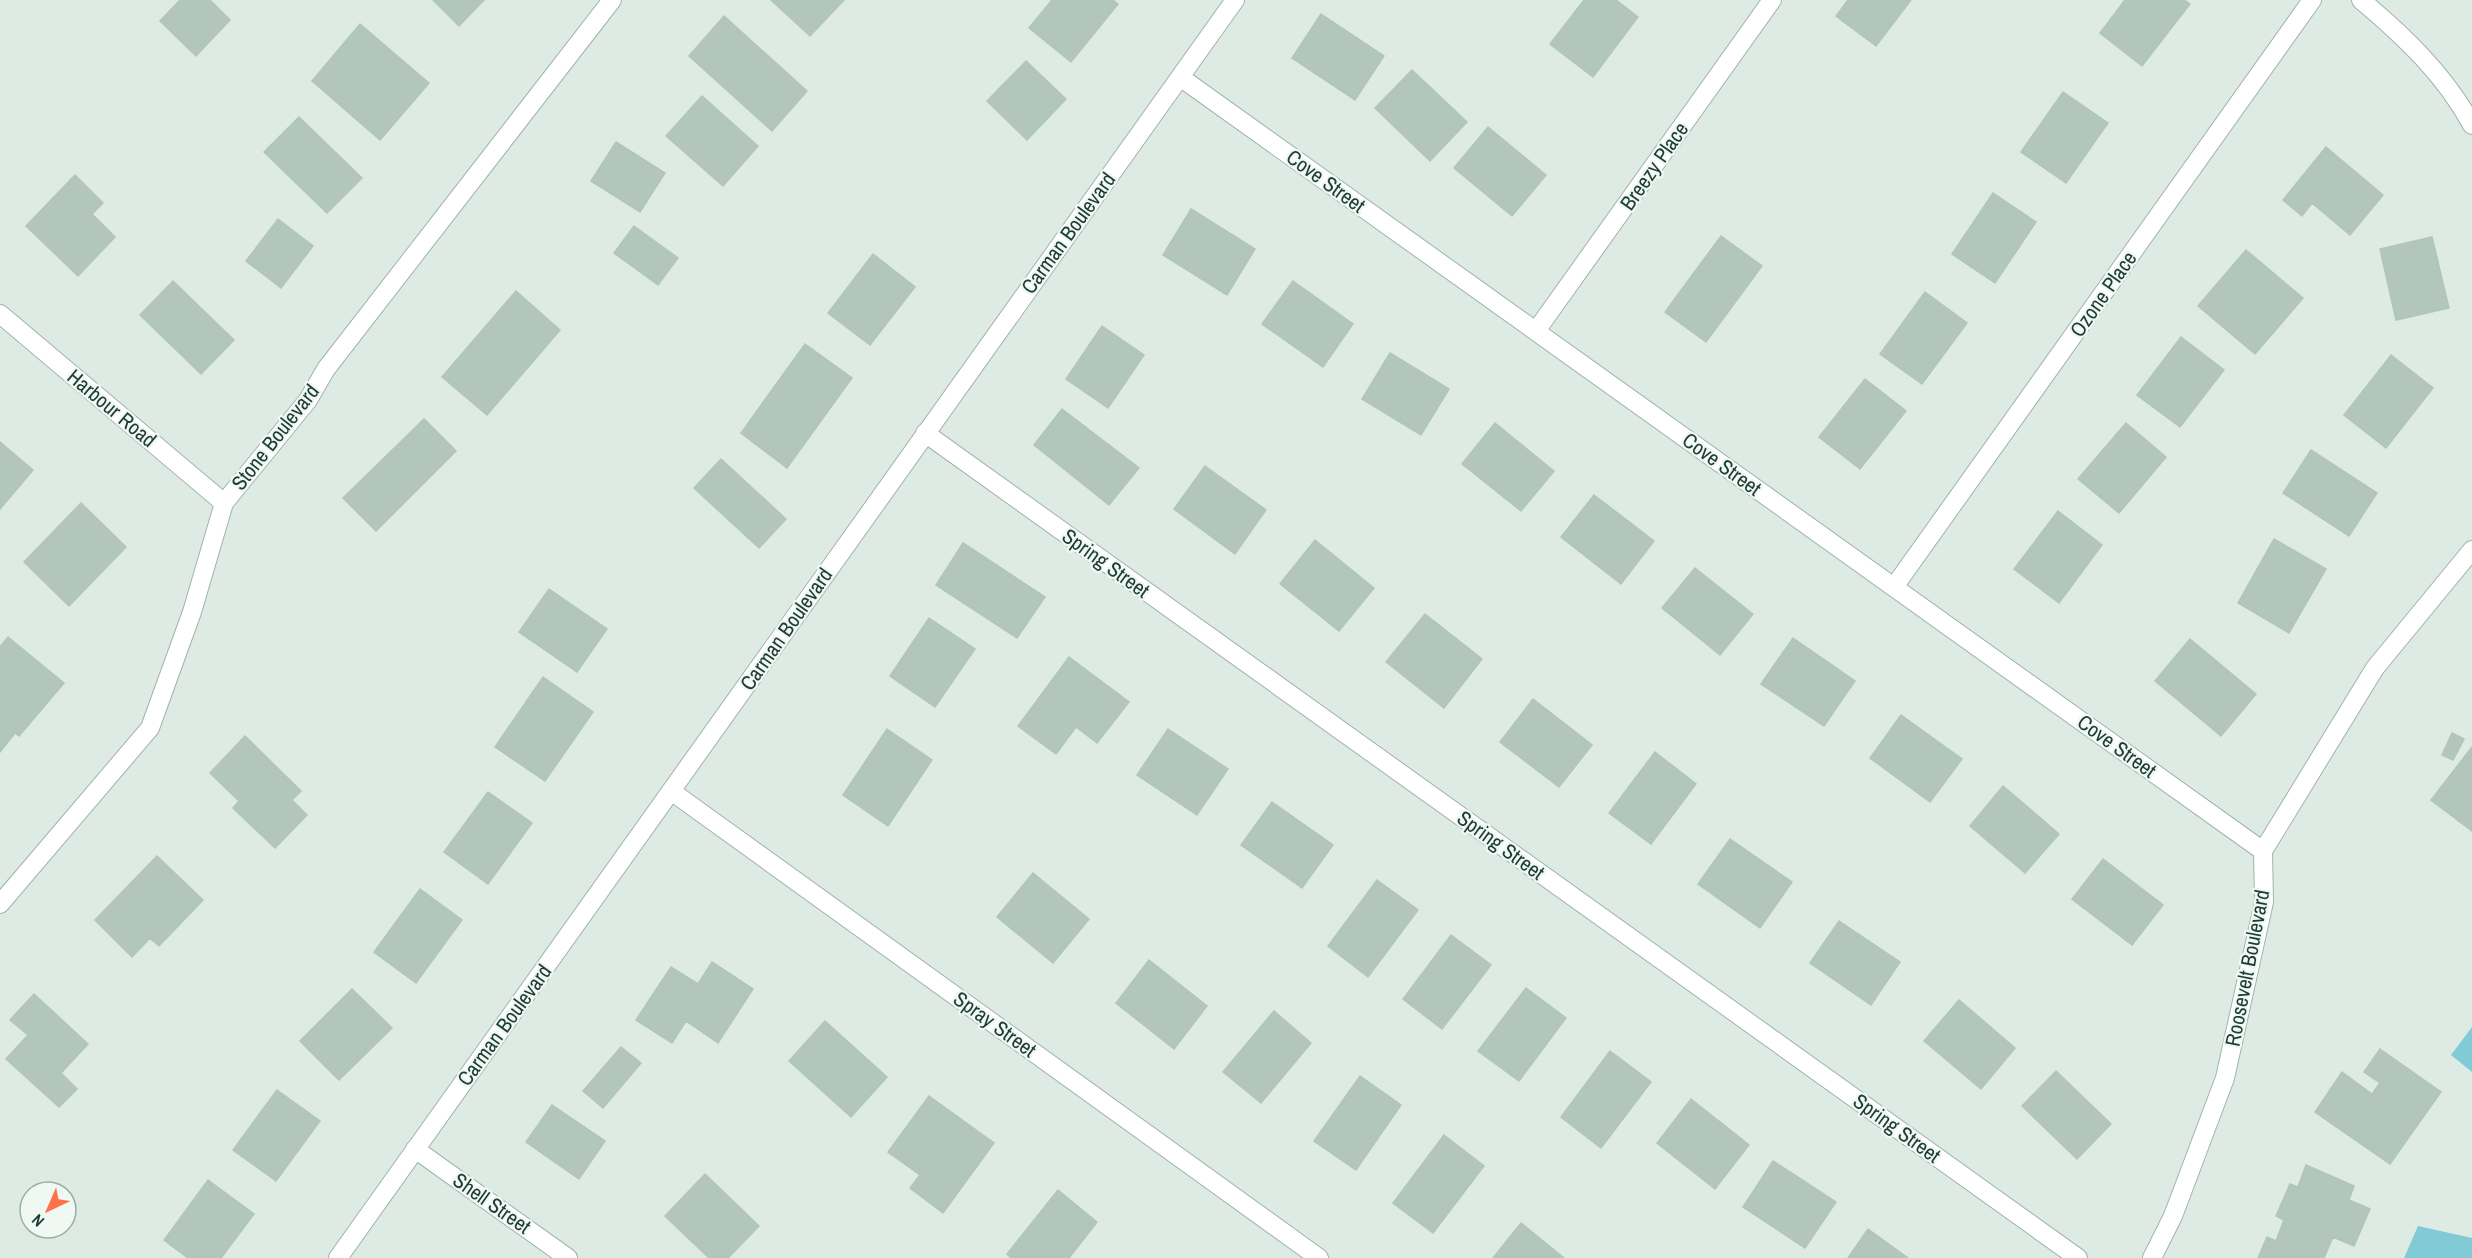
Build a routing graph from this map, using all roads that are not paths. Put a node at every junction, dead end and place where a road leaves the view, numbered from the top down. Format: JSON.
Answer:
{"nodes":[{"id":1,"x":612,"y":0,"type":"edge"},
{"id":2,"x":1235,"y":0,"type":"edge"},
{"id":3,"x":1772,"y":0,"type":"edge"},
{"id":4,"x":2312,"y":0,"type":"edge"},
{"id":5,"x":2361,"y":0,"type":"edge"},
{"id":6,"x":1180,"y":77,"type":"junction"},
{"id":7,"x":2472,"y":125,"type":"edge"},
{"id":8,"x":0,"y":314,"type":"edge"},
{"id":9,"x":1536,"y":331,"type":"junction"},
{"id":10,"x":925,"y":433,"type":"junction"},
{"id":11,"x":224,"y":503,"type":"junction"},
{"id":12,"x":2472,"y":550,"type":"edge"},
{"id":13,"x":1894,"y":587,"type":"junction"},
{"id":14,"x":671,"y":790,"type":"junction"},
{"id":15,"x":2263,"y":851,"type":"junction"},
{"id":16,"x":0,"y":904,"type":"edge"},
{"id":17,"x":415,"y":1149,"type":"junction"},
{"id":18,"x":338,"y":1258,"type":"edge"},
{"id":19,"x":568,"y":1258,"type":"edge"},
{"id":20,"x":1318,"y":1258,"type":"edge"},
{"id":21,"x":2078,"y":1258,"type":"edge"},
{"id":22,"x":2152,"y":1258,"type":"edge"}],
"edges":[{"from":1,"to":11,"type":"street","name":"Stone Boulevard"},
{"from":2,"to":6,"type":"street","name":"Carman Boulevard"},
{"from":3,"to":9,"type":"street","name":"Breezy Place"},
{"from":4,"to":13,"type":"street","name":"Ozone Place"},
{"from":5,"to":7,"type":"street"},
{"from":6,"to":9,"type":"street","name":"Cove Street"},
{"from":6,"to":10,"type":"street","name":"Carman Boulevard"},
{"from":8,"to":11,"type":"street","name":"Harbour Road"},
{"from":9,"to":13,"type":"street","name":"Cove Street"},
{"from":10,"to":14,"type":"street","name":"Carman Boulevard"},
{"from":10,"to":21,"type":"street","name":"Spring Street"},
{"from":11,"to":16,"type":"street","name":"Stone Boulevard"},
{"from":12,"to":15,"type":"street"},
{"from":13,"to":15,"type":"street","name":"Cove Street"},
{"from":14,"to":17,"type":"street","name":"Carman Boulevard"},
{"from":14,"to":20,"type":"street","name":"Spray Street"},
{"from":15,"to":22,"type":"street","name":"Roosevelt Boulevard"},
{"from":17,"to":18,"type":"street","name":"Carman Boulevard"},
{"from":17,"to":19,"type":"street","name":"Shell Street"}]}
